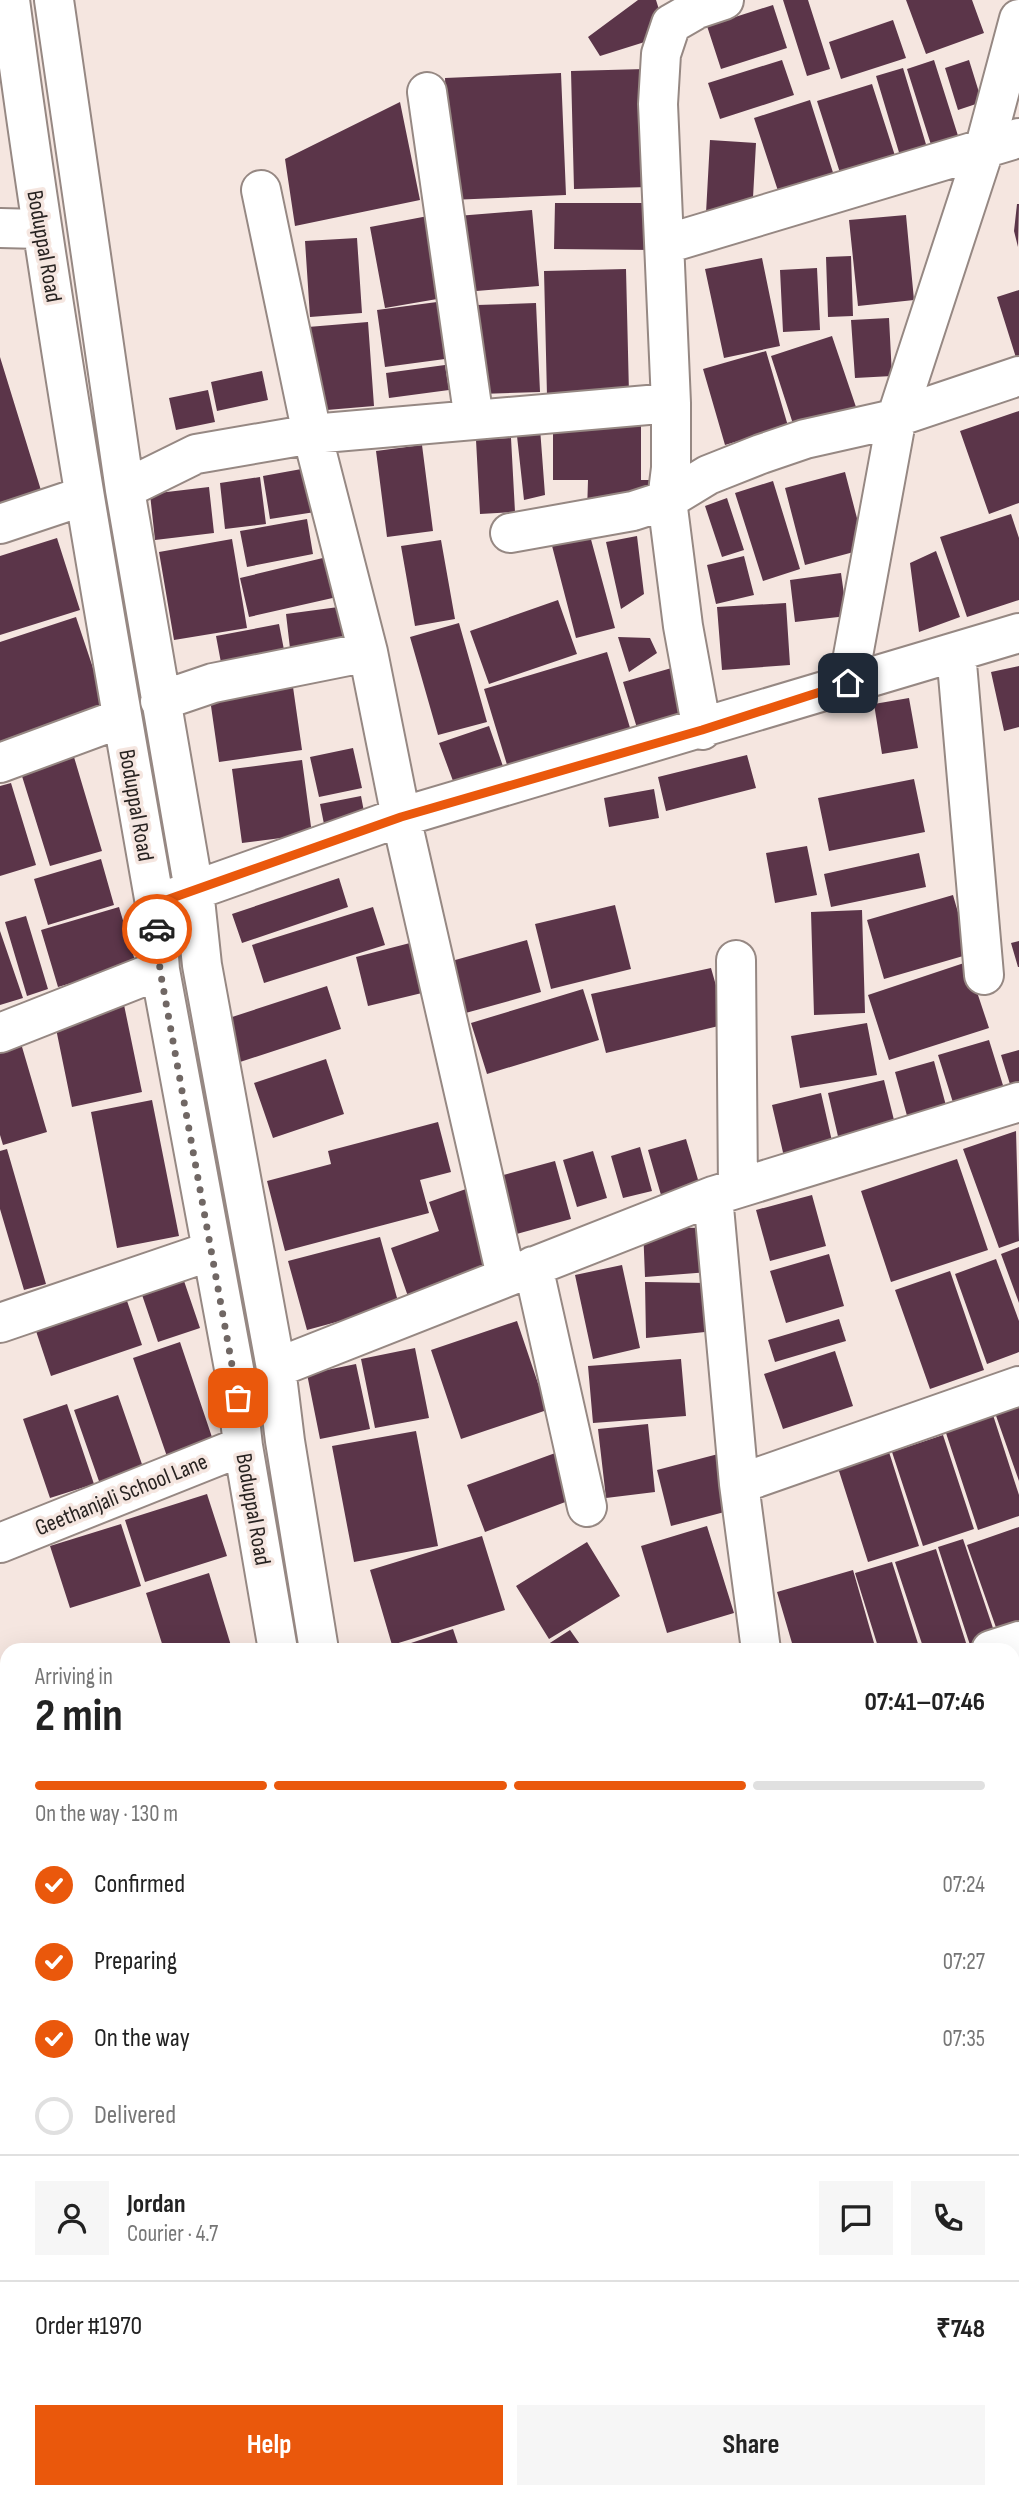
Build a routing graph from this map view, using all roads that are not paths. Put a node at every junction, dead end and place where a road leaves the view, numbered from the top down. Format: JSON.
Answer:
{"nodes":[{"id":1,"x":10,"y":0,"type":"edge"},
{"id":2,"x":54,"y":0,"type":"edge"},
{"id":3,"x":724,"y":0,"type":"edge"},
{"id":4,"x":1019,"y":19,"type":"edge"},
{"id":5,"x":427,"y":92,"type":"dead end"},
{"id":6,"x":1019,"y":138,"type":"edge"},
{"id":7,"x":984,"y":150,"type":"junction"},
{"id":8,"x":261,"y":190,"type":"dead end"},
{"id":9,"x":0,"y":228,"type":"edge"},
{"id":10,"x":40,"y":229,"type":"junction"},
{"id":11,"x":666,"y":244,"type":"junction"},
{"id":12,"x":94,"y":277,"type":"junction"},
{"id":13,"x":51,"y":283,"type":"junction"},
{"id":14,"x":1019,"y":376,"type":"edge"},
{"id":15,"x":671,"y":403,"type":"junction"},
{"id":16,"x":897,"y":416,"type":"junction"},
{"id":17,"x":474,"y":420,"type":"junction"},
{"id":18,"x":312,"y":434,"type":"junction"},
{"id":19,"x":125,"y":489,"type":"junction"},
{"id":20,"x":84,"y":496,"type":"junction"},
{"id":21,"x":667,"y":500,"type":"junction"},
{"id":22,"x":0,"y":524,"type":"edge"},
{"id":23,"x":510,"y":533,"type":"dead end"},
{"id":24,"x":1019,"y":633,"type":"edge"},
{"id":25,"x":368,"y":652,"type":"junction"},
{"id":26,"x":956,"y":652,"type":"junction"},
{"id":27,"x":848,"y":683,"type":"junction"},
{"id":28,"x":160,"y":701,"type":"junction"},
{"id":29,"x":122,"y":718,"type":"junction"},
{"id":30,"x":702,"y":730,"type":"junction"},
{"id":31,"x":0,"y":763,"type":"edge"},
{"id":32,"x":401,"y":817,"type":"junction"},
{"id":33,"x":194,"y":890,"type":"junction"},
{"id":34,"x":155,"y":904,"type":"junction"},
{"id":35,"x":736,"y":960,"type":"dead end"},
{"id":36,"x":160,"y":970,"type":"junction"},
{"id":37,"x":984,"y":975,"type":"dead end"},
{"id":38,"x":0,"y":1033,"type":"edge"},
{"id":39,"x":1019,"y":1101,"type":"edge"},
{"id":40,"x":726,"y":1192,"type":"junction"},
{"id":41,"x":211,"y":1251,"type":"junction"},
{"id":42,"x":519,"y":1271,"type":"junction"},
{"id":43,"x":0,"y":1323,"type":"edge"},
{"id":44,"x":276,"y":1368,"type":"junction"},
{"id":45,"x":1019,"y":1386,"type":"edge"},
{"id":46,"x":243,"y":1446,"type":"junction"},
{"id":47,"x":739,"y":1485,"type":"junction"},
{"id":48,"x":587,"y":1507,"type":"dead end"},
{"id":49,"x":0,"y":1543,"type":"edge"},
{"id":50,"x":277,"y":1643,"type":"edge"},
{"id":51,"x":319,"y":1643,"type":"edge"},
{"id":52,"x":760,"y":1643,"type":"edge"}],
"edges":[{"from":1,"to":10,"type":"street","name":"Boduppal Road"},
{"from":2,"to":12,"type":"street","name":"Boduppal Road"},
{"from":3,"to":11,"type":"street"},
{"from":4,"to":7,"type":"street"},
{"from":5,"to":17,"type":"street"},
{"from":6,"to":7,"type":"street"},
{"from":7,"to":11,"type":"street"},
{"from":7,"to":16,"type":"street"},
{"from":8,"to":18,"type":"street"},
{"from":9,"to":10,"type":"street"},
{"from":10,"to":13,"type":"street","name":"Boduppal Road"},
{"from":11,"to":15,"type":"street"},
{"from":12,"to":13,"type":"street"},
{"from":12,"to":19,"type":"street","name":"Boduppal Road"},
{"from":13,"to":20,"type":"street","name":"Boduppal Road"},
{"from":14,"to":16,"type":"street"},
{"from":15,"to":17,"type":"street"},
{"from":15,"to":21,"type":"street"},
{"from":16,"to":21,"type":"street"},
{"from":16,"to":27,"type":"street"},
{"from":17,"to":18,"type":"street"},
{"from":18,"to":19,"type":"street"},
{"from":18,"to":25,"type":"street"},
{"from":19,"to":28,"type":"street","name":"Boduppal Road"},
{"from":20,"to":22,"type":"street"},
{"from":20,"to":29,"type":"street","name":"Boduppal Road"},
{"from":21,"to":23,"type":"street"},
{"from":21,"to":30,"type":"street"},
{"from":24,"to":26,"type":"street"},
{"from":25,"to":28,"type":"street"},
{"from":25,"to":32,"type":"street"},
{"from":26,"to":27,"type":"street"},
{"from":26,"to":37,"type":"street"},
{"from":27,"to":30,"type":"street"},
{"from":28,"to":33,"type":"street","name":"Boduppal Road"},
{"from":29,"to":31,"type":"street"},
{"from":29,"to":34,"type":"street","name":"Boduppal Road"},
{"from":30,"to":32,"type":"street"},
{"from":32,"to":33,"type":"street"},
{"from":32,"to":42,"type":"street"},
{"from":33,"to":34,"type":"street"},
{"from":33,"to":44,"type":"street","name":"Boduppal Road"},
{"from":34,"to":36,"type":"street","name":"Boduppal Road"},
{"from":35,"to":40,"type":"street"},
{"from":36,"to":38,"type":"street"},
{"from":36,"to":41,"type":"street","name":"Boduppal Road"},
{"from":39,"to":40,"type":"street"},
{"from":40,"to":42,"type":"street"},
{"from":40,"to":47,"type":"street"},
{"from":41,"to":43,"type":"street"},
{"from":41,"to":46,"type":"street","name":"Boduppal Road"},
{"from":42,"to":44,"type":"street"},
{"from":42,"to":48,"type":"street"},
{"from":44,"to":51,"type":"street","name":"Boduppal Road"},
{"from":45,"to":47,"type":"street"},
{"from":46,"to":49,"type":"street","name":"Geethanjali School Lane"},
{"from":46,"to":50,"type":"street","name":"Boduppal Road"},
{"from":47,"to":52,"type":"street"}]}
